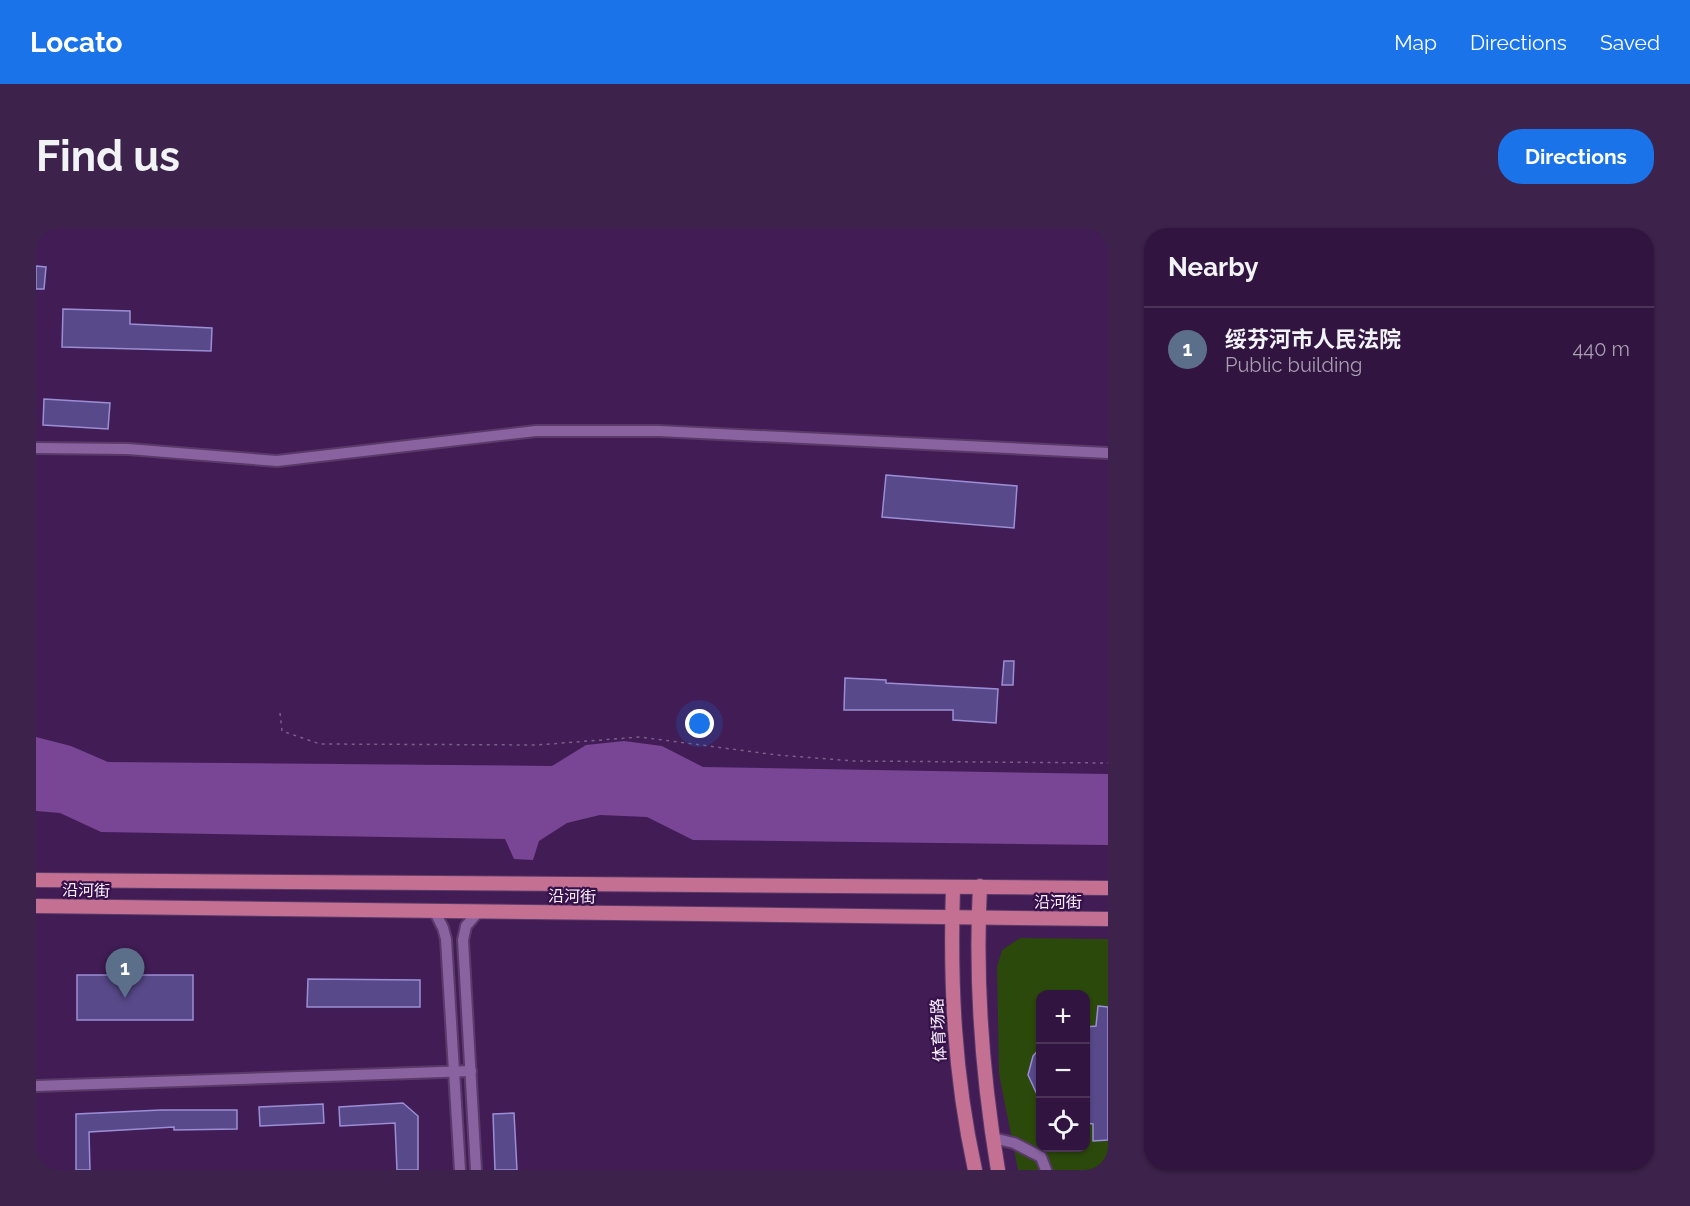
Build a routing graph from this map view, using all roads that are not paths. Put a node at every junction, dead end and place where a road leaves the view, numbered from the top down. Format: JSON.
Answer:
{"nodes":[{"id":1,"x":36,"y":448,"type":"edge"},
{"id":2,"x":1108,"y":453,"type":"edge"},
{"id":3,"x":36,"y":880,"type":"edge"},
{"id":4,"x":980,"y":886,"type":"junction"},
{"id":5,"x":953,"y":887,"type":"junction"},
{"id":6,"x":1108,"y":888,"type":"edge"},
{"id":7,"x":36,"y":906,"type":"edge"},
{"id":8,"x":434,"y":910,"type":"junction"},
{"id":9,"x":479,"y":911,"type":"junction"},
{"id":10,"x":952,"y":917,"type":"junction"},
{"id":11,"x":978,"y":918,"type":"junction"},
{"id":12,"x":1108,"y":919,"type":"edge"},
{"id":13,"x":471,"y":1071,"type":"junction"},
{"id":14,"x":454,"y":1072,"type":"junction"},
{"id":15,"x":36,"y":1086,"type":"edge"},
{"id":16,"x":993,"y":1138,"type":"junction"},
{"id":17,"x":460,"y":1170,"type":"edge"},
{"id":18,"x":476,"y":1170,"type":"edge"},
{"id":19,"x":975,"y":1170,"type":"edge"},
{"id":20,"x":998,"y":1170,"type":"edge"},
{"id":21,"x":1047,"y":1170,"type":"edge"}],
"edges":[{"from":1,"to":2,"type":"street"},
{"from":3,"to":5,"type":"main road","name":"沿河街"},
{"from":4,"to":5,"type":"main road","name":"沿河街"},
{"from":4,"to":6,"type":"main road","name":"沿河街"},
{"from":4,"to":11,"type":"main road"},
{"from":5,"to":10,"type":"main road","name":"体育场路"},
{"from":7,"to":8,"type":"main road","name":"沿河街"},
{"from":8,"to":9,"type":"main road","name":"沿河街"},
{"from":8,"to":14,"type":"street"},
{"from":9,"to":10,"type":"main road","name":"沿河街"},
{"from":9,"to":13,"type":"street"},
{"from":10,"to":11,"type":"main road","name":"沿河街"},
{"from":10,"to":19,"type":"main road","name":"体育场路"},
{"from":11,"to":12,"type":"main road","name":"沿河街"},
{"from":11,"to":16,"type":"main road"},
{"from":13,"to":14,"type":"street"},
{"from":13,"to":18,"type":"street"},
{"from":14,"to":15,"type":"street"},
{"from":14,"to":17,"type":"street"},
{"from":16,"to":20,"type":"main road"},
{"from":16,"to":21,"type":"street"}]}
